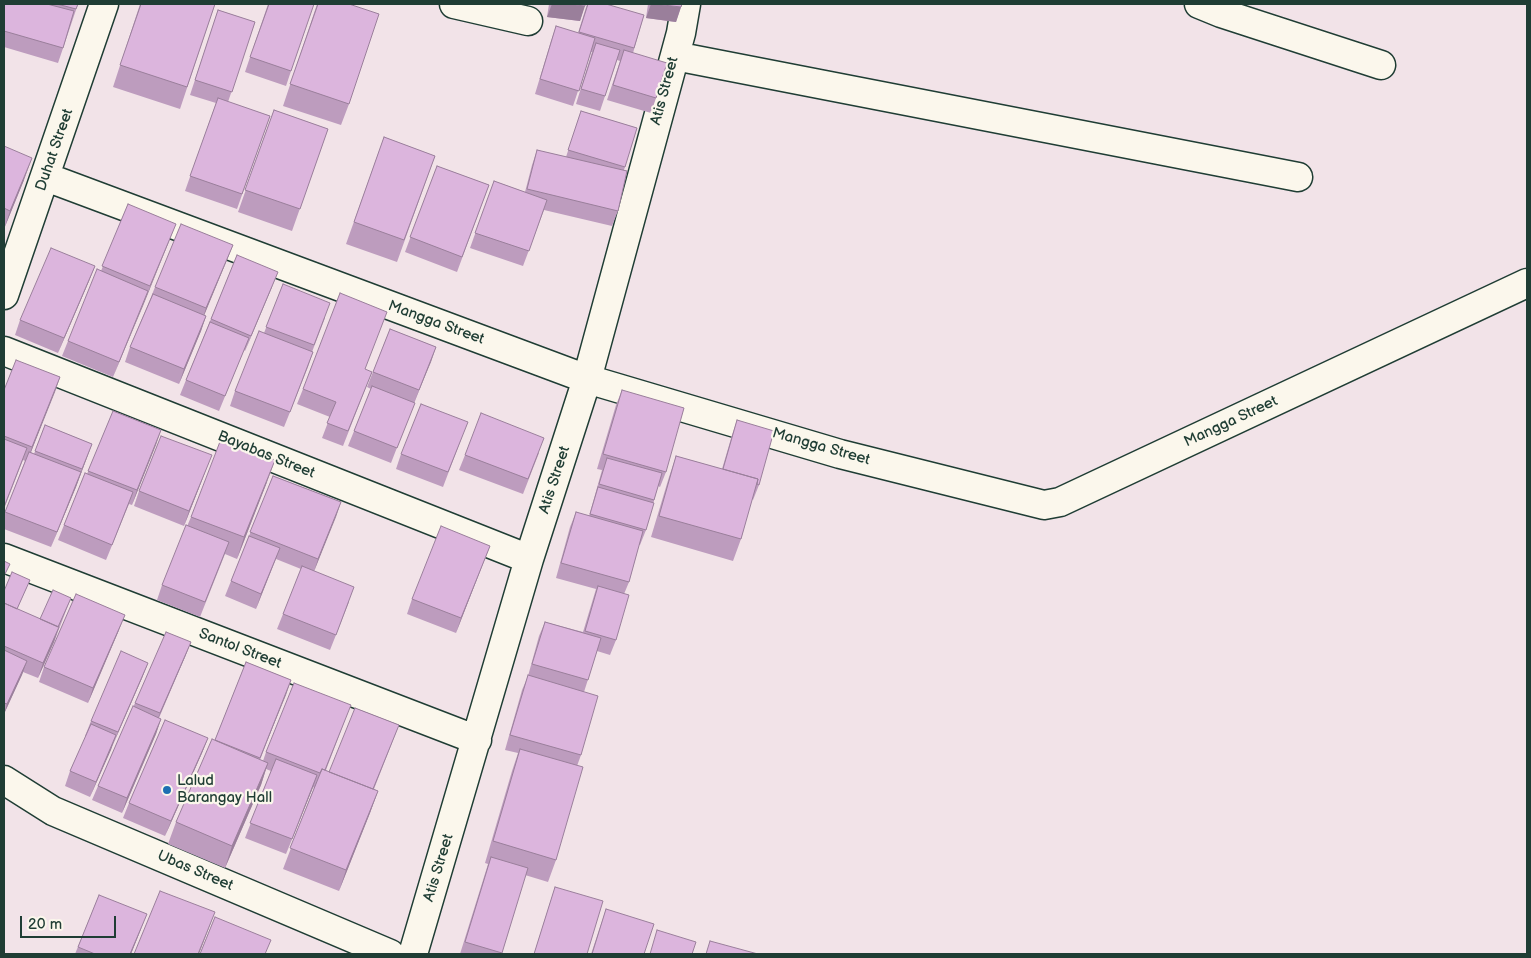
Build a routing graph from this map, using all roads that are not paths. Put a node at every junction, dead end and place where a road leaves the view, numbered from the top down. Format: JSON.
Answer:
{"nodes":[{"id":1,"x":104,"y":4,"type":"edge"},
{"id":2,"x":454,"y":4,"type":"edge"},
{"id":3,"x":686,"y":4,"type":"edge"},
{"id":4,"x":1199,"y":4,"type":"edge"},
{"id":5,"x":528,"y":21,"type":"dead end"},
{"id":6,"x":675,"y":56,"type":"junction"},
{"id":7,"x":1381,"y":66,"type":"dead end"},
{"id":8,"x":46,"y":176,"type":"junction"},
{"id":9,"x":1298,"y":177,"type":"dead end"},
{"id":10,"x":1527,"y":283,"type":"edge"},
{"id":11,"x":4,"y":295,"type":"edge"},
{"id":12,"x":4,"y":351,"type":"edge"},
{"id":13,"x":588,"y":379,"type":"junction"},
{"id":14,"x":4,"y":558,"type":"edge"},
{"id":15,"x":529,"y":559,"type":"junction"},
{"id":16,"x":477,"y":740,"type":"junction"},
{"id":17,"x":4,"y":780,"type":"edge"},
{"id":18,"x":390,"y":954,"type":"edge"},
{"id":19,"x":413,"y":954,"type":"edge"}],
"edges":[{"from":1,"to":8,"type":"street","name":"Duhat Street"},
{"from":2,"to":5,"type":"street"},
{"from":3,"to":6,"type":"street","name":"Atis Street"},
{"from":4,"to":7,"type":"street"},
{"from":6,"to":9,"type":"street"},
{"from":6,"to":13,"type":"street","name":"Atis Street"},
{"from":8,"to":11,"type":"street","name":"Duhat Street"},
{"from":8,"to":13,"type":"street","name":"Mangga Street"},
{"from":10,"to":13,"type":"street","name":"Mangga Street"},
{"from":12,"to":15,"type":"street","name":"Bayabas Street"},
{"from":13,"to":15,"type":"street","name":"Atis Street"},
{"from":14,"to":16,"type":"street","name":"Santol Street"},
{"from":15,"to":16,"type":"street","name":"Atis Street"},
{"from":16,"to":19,"type":"street","name":"Atis Street"},
{"from":17,"to":18,"type":"street","name":"Ubas Street"}]}
